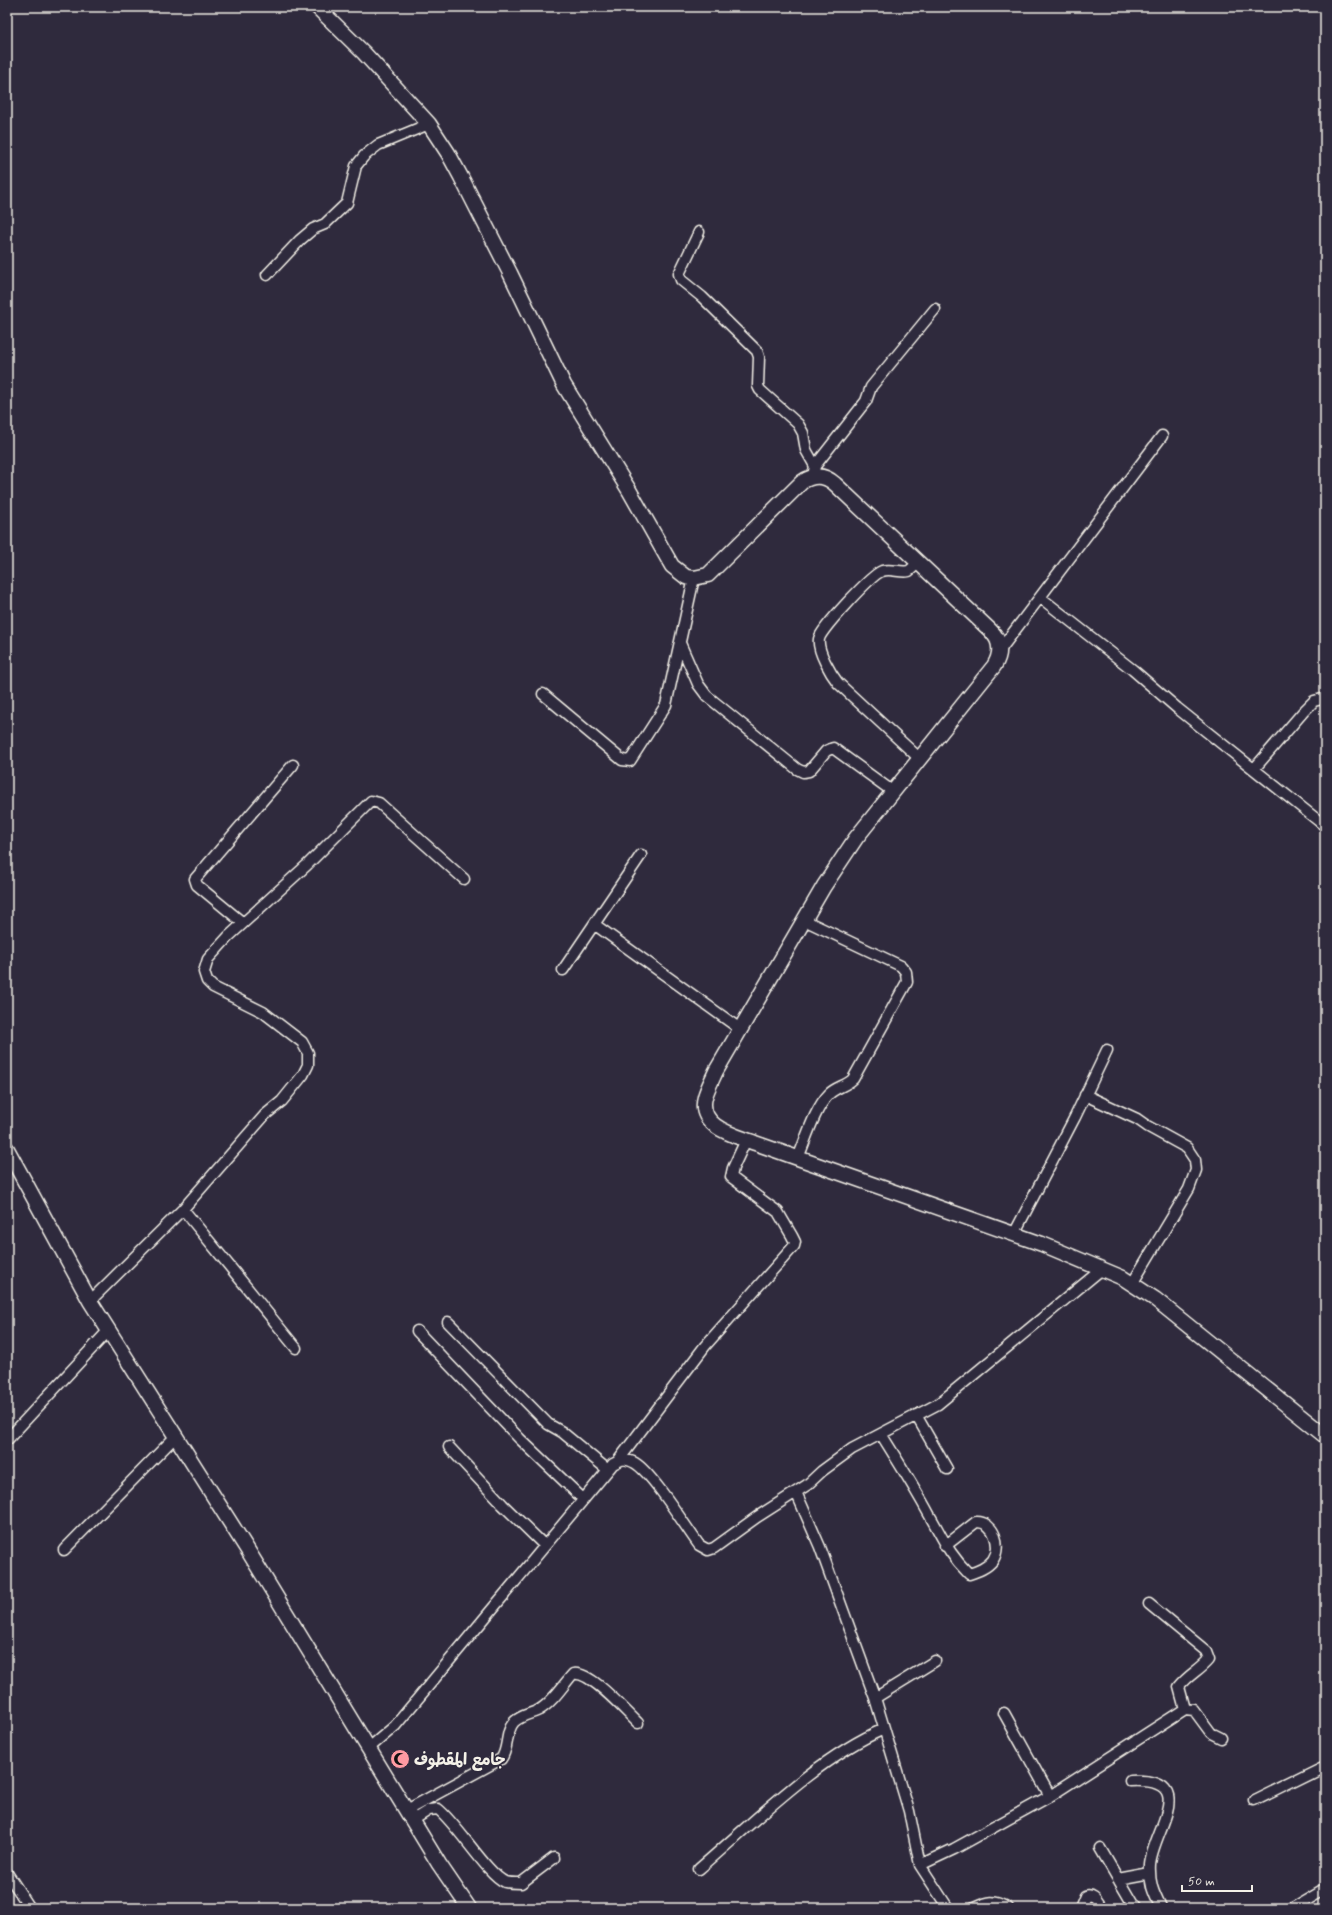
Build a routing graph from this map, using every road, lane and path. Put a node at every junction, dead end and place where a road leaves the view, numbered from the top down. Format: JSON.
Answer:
{"nodes":[{"id":1,"x":317,"y":7,"type":"edge"},
{"id":2,"x":429,"y":124,"type":"junction"},
{"id":3,"x":698,"y":232,"type":"dead end"},
{"id":4,"x":267,"y":275,"type":"dead end"},
{"id":5,"x":935,"y":309,"type":"dead end"},
{"id":6,"x":1162,"y":436,"type":"dead end"},
{"id":7,"x":814,"y":472,"type":"junction"},
{"id":8,"x":918,"y":563,"type":"junction"},
{"id":9,"x":694,"y":578,"type":"junction"},
{"id":10,"x":1041,"y":598,"type":"junction"},
{"id":11,"x":680,"y":643,"type":"junction"},
{"id":12,"x":1000,"y":650,"type":"junction"},
{"id":13,"x":543,"y":694,"type":"dead end"},
{"id":14,"x":1325,"y":700,"type":"edge"},
{"id":15,"x":919,"y":758,"type":"junction"},
{"id":16,"x":293,"y":765,"type":"dead end"},
{"id":17,"x":1254,"y":770,"type":"junction"},
{"id":18,"x":892,"y":791,"type":"junction"},
{"id":19,"x":1325,"y":826,"type":"edge"},
{"id":20,"x":641,"y":855,"type":"dead end"},
{"id":21,"x":464,"y":880,"type":"dead end"},
{"id":22,"x":804,"y":920,"type":"junction"},
{"id":23,"x":242,"y":923,"type":"junction"},
{"id":24,"x":594,"y":924,"type":"junction"},
{"id":25,"x":563,"y":970,"type":"dead end"},
{"id":26,"x":740,"y":1029,"type":"junction"},
{"id":27,"x":1107,"y":1050,"type":"dead end"},
{"id":28,"x":1086,"y":1095,"type":"junction"},
{"id":29,"x":746,"y":1140,"type":"junction"},
{"id":30,"x":7,"y":1148,"type":"edge"},
{"id":31,"x":798,"y":1158,"type":"junction"},
{"id":32,"x":183,"y":1209,"type":"junction"},
{"id":33,"x":1014,"y":1234,"type":"junction"},
{"id":34,"x":1102,"y":1269,"type":"junction"},
{"id":35,"x":1132,"y":1284,"type":"junction"},
{"id":36,"x":90,"y":1301,"type":"junction"},
{"id":37,"x":448,"y":1322,"type":"dead end"},
{"id":38,"x":109,"y":1330,"type":"junction"},
{"id":39,"x":417,"y":1331,"type":"dead end"},
{"id":40,"x":296,"y":1348,"type":"dead end"},
{"id":41,"x":916,"y":1414,"type":"junction"},
{"id":42,"x":881,"y":1434,"type":"junction"},
{"id":43,"x":1325,"y":1436,"type":"edge"},
{"id":44,"x":175,"y":1437,"type":"junction"},
{"id":45,"x":7,"y":1440,"type":"edge"},
{"id":46,"x":450,"y":1447,"type":"dead end"},
{"id":47,"x":618,"y":1461,"type":"junction"},
{"id":48,"x":946,"y":1469,"type":"dead end"},
{"id":49,"x":608,"y":1470,"type":"junction"},
{"id":50,"x":796,"y":1492,"type":"junction"},
{"id":51,"x":583,"y":1499,"type":"junction"},
{"id":52,"x":544,"y":1545,"type":"junction"},
{"id":53,"x":946,"y":1546,"type":"junction"},
{"id":54,"x":64,"y":1550,"type":"dead end"},
{"id":55,"x":1149,"y":1604,"type":"dead end"},
{"id":56,"x":934,"y":1661,"type":"dead end"},
{"id":57,"x":875,"y":1698,"type":"junction"},
{"id":58,"x":1186,"y":1709,"type":"junction"},
{"id":59,"x":1004,"y":1713,"type":"dead end"},
{"id":60,"x":638,"y":1723,"type":"dead end"},
{"id":61,"x":884,"y":1729,"type":"junction"},
{"id":62,"x":1221,"y":1738,"type":"dead end"},
{"id":63,"x":369,"y":1748,"type":"junction"},
{"id":64,"x":1325,"y":1766,"type":"edge"},
{"id":65,"x":1130,"y":1780,"type":"dead end"},
{"id":66,"x":1050,"y":1796,"type":"junction"},
{"id":67,"x":1254,"y":1801,"type":"dead end"},
{"id":68,"x":410,"y":1815,"type":"junction"},
{"id":69,"x":1100,"y":1848,"type":"dead end"},
{"id":70,"x":554,"y":1858,"type":"dead end"},
{"id":71,"x":920,"y":1865,"type":"junction"},
{"id":72,"x":699,"y":1869,"type":"dead end"},
{"id":73,"x":7,"y":1873,"type":"edge"},
{"id":74,"x":1150,"y":1873,"type":"junction"},
{"id":75,"x":1118,"y":1879,"type":"junction"},
{"id":76,"x":1325,"y":1888,"type":"edge"},
{"id":77,"x":30,"y":1908,"type":"edge"},
{"id":78,"x":469,"y":1908,"type":"edge"},
{"id":79,"x":948,"y":1908,"type":"edge"},
{"id":80,"x":974,"y":1908,"type":"edge"},
{"id":81,"x":1008,"y":1908,"type":"edge"},
{"id":82,"x":1080,"y":1908,"type":"edge"},
{"id":83,"x":1102,"y":1908,"type":"edge"},
{"id":84,"x":1135,"y":1908,"type":"edge"},
{"id":85,"x":1161,"y":1908,"type":"edge"},
{"id":86,"x":1291,"y":1908,"type":"edge"}],
"edges":[{"from":1,"to":2,"type":"street"},
{"from":2,"to":4,"type":"street"},
{"from":2,"to":9,"type":"street"},
{"from":3,"to":7,"type":"street"},
{"from":5,"to":7,"type":"street"},
{"from":6,"to":10,"type":"street"},
{"from":7,"to":8,"type":"street"},
{"from":7,"to":9,"type":"street"},
{"from":8,"to":12,"type":"street"},
{"from":8,"to":15,"type":"street"},
{"from":9,"to":11,"type":"street"},
{"from":10,"to":12,"type":"street"},
{"from":10,"to":17,"type":"street"},
{"from":11,"to":13,"type":"street"},
{"from":11,"to":18,"type":"street"},
{"from":12,"to":15,"type":"street"},
{"from":14,"to":17,"type":"street"},
{"from":15,"to":18,"type":"street"},
{"from":16,"to":23,"type":"street"},
{"from":17,"to":19,"type":"street"},
{"from":18,"to":22,"type":"street"},
{"from":20,"to":24,"type":"street"},
{"from":21,"to":23,"type":"street"},
{"from":22,"to":26,"type":"street"},
{"from":22,"to":31,"type":"street"},
{"from":23,"to":32,"type":"street"},
{"from":24,"to":25,"type":"street"},
{"from":24,"to":26,"type":"street"},
{"from":26,"to":29,"type":"street"},
{"from":27,"to":28,"type":"street"},
{"from":28,"to":33,"type":"street"},
{"from":28,"to":35,"type":"street"},
{"from":29,"to":31,"type":"street"},
{"from":29,"to":47,"type":"street"},
{"from":30,"to":36,"type":"street"},
{"from":31,"to":33,"type":"street"},
{"from":32,"to":36,"type":"street"},
{"from":32,"to":40,"type":"street"},
{"from":33,"to":34,"type":"street"},
{"from":34,"to":35,"type":"street"},
{"from":34,"to":41,"type":"street"},
{"from":35,"to":43,"type":"street"},
{"from":36,"to":38,"type":"street"},
{"from":37,"to":49,"type":"street"},
{"from":38,"to":44,"type":"street"},
{"from":38,"to":45,"type":"street"},
{"from":39,"to":51,"type":"street"},
{"from":41,"to":42,"type":"street"},
{"from":41,"to":48,"type":"street"},
{"from":42,"to":50,"type":"street"},
{"from":42,"to":53,"type":"street"},
{"from":44,"to":54,"type":"street"},
{"from":44,"to":63,"type":"street"},
{"from":46,"to":52,"type":"street"},
{"from":47,"to":49,"type":"street"},
{"from":47,"to":50,"type":"street"},
{"from":49,"to":51,"type":"street"},
{"from":50,"to":57,"type":"street"},
{"from":51,"to":52,"type":"street"},
{"from":52,"to":63,"type":"street"},
{"from":53,"to":53,"type":"street"},
{"from":55,"to":58,"type":"street"},
{"from":56,"to":57,"type":"street"},
{"from":57,"to":61,"type":"street"},
{"from":58,"to":62,"type":"street"},
{"from":58,"to":66,"type":"street"},
{"from":59,"to":66,"type":"street"},
{"from":60,"to":68,"type":"street"},
{"from":61,"to":71,"type":"street"},
{"from":61,"to":72,"type":"street"},
{"from":63,"to":68,"type":"street"},
{"from":64,"to":67,"type":"street"},
{"from":65,"to":74,"type":"street"},
{"from":66,"to":71,"type":"street"},
{"from":68,"to":70,"type":"street"},
{"from":68,"to":78,"type":"street"},
{"from":69,"to":75,"type":"street"},
{"from":71,"to":79,"type":"street"},
{"from":73,"to":77,"type":"street"},
{"from":74,"to":75,"type":"street"},
{"from":74,"to":85,"type":"street"},
{"from":75,"to":84,"type":"street"},
{"from":76,"to":86,"type":"street"},
{"from":80,"to":81,"type":"street"},
{"from":82,"to":83,"type":"street"}]}
